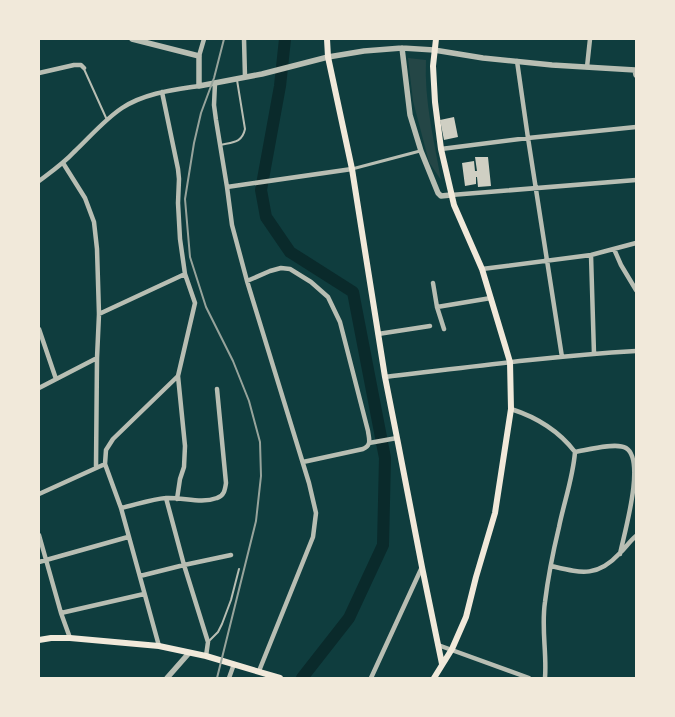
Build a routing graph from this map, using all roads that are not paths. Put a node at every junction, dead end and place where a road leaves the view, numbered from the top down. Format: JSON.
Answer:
{"nodes":[{"id":1,"x":132,"y":39,"type":"edge"},
{"id":2,"x":204,"y":39,"type":"edge"},
{"id":3,"x":244,"y":39,"type":"edge"},
{"id":4,"x":327,"y":39,"type":"edge"},
{"id":5,"x":436,"y":39,"type":"edge"},
{"id":6,"x":590,"y":39,"type":"edge"},
{"id":7,"x":402,"y":48,"type":"junction"},
{"id":8,"x":434,"y":50,"type":"junction"},
{"id":9,"x":199,"y":56,"type":"junction"},
{"id":10,"x":328,"y":57,"type":"junction"},
{"id":11,"x":518,"y":61,"type":"junction"},
{"id":12,"x":588,"y":67,"type":"junction"},
{"id":13,"x":84,"y":68,"type":"joint"},
{"id":14,"x":636,"y":71,"type":"edge"},
{"id":15,"x":39,"y":73,"type":"edge"},
{"id":16,"x":245,"y":77,"type":"junction"},
{"id":17,"x":236,"y":79,"type":"junction"},
{"id":18,"x":215,"y":83,"type":"junction"},
{"id":19,"x":199,"y":86,"type":"junction"},
{"id":20,"x":162,"y":92,"type":"junction"},
{"id":21,"x":107,"y":120,"type":"junction"},
{"id":22,"x":636,"y":127,"type":"edge"},
{"id":23,"x":528,"y":138,"type":"junction"},
{"id":24,"x":220,"y":145,"type":"junction"},
{"id":25,"x":441,"y":149,"type":"junction"},
{"id":26,"x":421,"y":151,"type":"junction"},
{"id":27,"x":63,"y":163,"type":"junction"},
{"id":28,"x":352,"y":169,"type":"junction"},
{"id":29,"x":636,"y":180,"type":"edge"},
{"id":30,"x":39,"y":181,"type":"edge"},
{"id":31,"x":227,"y":187,"type":"junction"},
{"id":32,"x":536,"y":188,"type":"junction"},
{"id":33,"x":451,"y":195,"type":"junction"},
{"id":34,"x":636,"y":243,"type":"edge"},
{"id":35,"x":614,"y":249,"type":"junction"},
{"id":36,"x":591,"y":255,"type":"junction"},
{"id":37,"x":548,"y":261,"type":"junction"},
{"id":38,"x":482,"y":269,"type":"junction"},
{"id":39,"x":184,"y":274,"type":"junction"},
{"id":40,"x":247,"y":280,"type":"junction"},
{"id":41,"x":432,"y":283,"type":"dead end"},
{"id":42,"x":636,"y":290,"type":"edge"},
{"id":43,"x":491,"y":298,"type":"junction"},
{"id":44,"x":437,"y":307,"type":"junction"},
{"id":45,"x":99,"y":314,"type":"junction"},
{"id":46,"x":430,"y":326,"type":"dead end"},
{"id":47,"x":39,"y":329,"type":"edge"},
{"id":48,"x":444,"y":329,"type":"dead end"},
{"id":49,"x":378,"y":334,"type":"junction"},
{"id":50,"x":636,"y":351,"type":"edge"},
{"id":51,"x":594,"y":354,"type":"junction"},
{"id":52,"x":562,"y":357,"type":"junction"},
{"id":53,"x":97,"y":358,"type":"junction"},
{"id":54,"x":510,"y":362,"type":"junction"},
{"id":55,"x":178,"y":376,"type":"junction"},
{"id":56,"x":385,"y":377,"type":"junction"},
{"id":57,"x":56,"y":379,"type":"junction"},
{"id":58,"x":39,"y":388,"type":"edge"},
{"id":59,"x":217,"y":389,"type":"dead end"},
{"id":60,"x":510,"y":409,"type":"junction"},
{"id":61,"x":393,"y":439,"type":"junction"},
{"id":62,"x":370,"y":443,"type":"junction"},
{"id":63,"x":576,"y":452,"type":"junction"},
{"id":64,"x":303,"y":462,"type":"junction"},
{"id":65,"x":104,"y":464,"type":"junction"},
{"id":66,"x":96,"y":467,"type":"junction"},
{"id":67,"x":39,"y":494,"type":"edge"},
{"id":68,"x":166,"y":498,"type":"junction"},
{"id":69,"x":177,"y":499,"type":"junction"},
{"id":70,"x":121,"y":508,"type":"junction"},
{"id":71,"x":39,"y":535,"type":"edge"},
{"id":72,"x":636,"y":536,"type":"edge"},
{"id":73,"x":128,"y":537,"type":"junction"},
{"id":74,"x":620,"y":554,"type":"junction"},
{"id":75,"x":231,"y":555,"type":"dead end"},
{"id":76,"x":46,"y":560,"type":"junction"},
{"id":77,"x":39,"y":562,"type":"edge"},
{"id":78,"x":184,"y":565,"type":"junction"},
{"id":79,"x":552,"y":566,"type":"junction"},
{"id":80,"x":422,"y":567,"type":"junction"},
{"id":81,"x":239,"y":569,"type":"dead end"},
{"id":82,"x":140,"y":576,"type":"junction"},
{"id":83,"x":144,"y":594,"type":"junction"},
{"id":84,"x":61,"y":613,"type":"junction"},
{"id":85,"x":70,"y":638,"type":"junction"},
{"id":86,"x":39,"y":640,"type":"edge"},
{"id":87,"x":208,"y":642,"type":"junction"},
{"id":88,"x":438,"y":644,"type":"junction"},
{"id":89,"x":159,"y":646,"type":"junction"},
{"id":90,"x":452,"y":650,"type":"junction"},
{"id":91,"x":189,"y":653,"type":"junction"},
{"id":92,"x":206,"y":656,"type":"junction"},
{"id":93,"x":234,"y":664,"type":"junction"},
{"id":94,"x":442,"y":664,"type":"junction"},
{"id":95,"x":259,"y":672,"type":"junction"},
{"id":96,"x":167,"y":678,"type":"edge"},
{"id":97,"x":229,"y":678,"type":"edge"},
{"id":98,"x":279,"y":678,"type":"edge"},
{"id":99,"x":371,"y":678,"type":"edge"},
{"id":100,"x":434,"y":678,"type":"edge"},
{"id":101,"x":529,"y":678,"type":"edge"},
{"id":102,"x":545,"y":678,"type":"edge"}],
"edges":[{"from":1,"to":9,"type":"street"},
{"from":2,"to":9,"type":"street"},
{"from":3,"to":16,"type":"street"},
{"from":4,"to":10,"type":"main road"},
{"from":5,"to":8,"type":"main road"},
{"from":6,"to":12,"type":"street"},
{"from":7,"to":8,"type":"street"},
{"from":7,"to":10,"type":"street"},
{"from":7,"to":26,"type":"street"},
{"from":8,"to":11,"type":"street"},
{"from":8,"to":25,"type":"main road"},
{"from":9,"to":19,"type":"street"},
{"from":10,"to":16,"type":"street"},
{"from":10,"to":28,"type":"main road"},
{"from":11,"to":12,"type":"street"},
{"from":11,"to":23,"type":"street"},
{"from":12,"to":14,"type":"street"},
{"from":13,"to":15,"type":"street"},
{"from":13,"to":21,"type":"lane"},
{"from":16,"to":17,"type":"street"},
{"from":17,"to":18,"type":"street"},
{"from":17,"to":24,"type":"lane"},
{"from":18,"to":19,"type":"street"},
{"from":18,"to":24,"type":"street"},
{"from":19,"to":20,"type":"street"},
{"from":20,"to":21,"type":"street"},
{"from":20,"to":39,"type":"street"},
{"from":21,"to":27,"type":"street"},
{"from":22,"to":23,"type":"street"},
{"from":23,"to":25,"type":"street"},
{"from":23,"to":32,"type":"street"},
{"from":24,"to":31,"type":"street"},
{"from":25,"to":33,"type":"main road"},
{"from":26,"to":28,"type":"street"},
{"from":26,"to":33,"type":"street"},
{"from":27,"to":30,"type":"street"},
{"from":27,"to":45,"type":"street"},
{"from":28,"to":31,"type":"street"},
{"from":28,"to":49,"type":"main road"},
{"from":29,"to":32,"type":"street"},
{"from":31,"to":40,"type":"street"},
{"from":32,"to":33,"type":"street"},
{"from":32,"to":37,"type":"street"},
{"from":33,"to":38,"type":"main road"},
{"from":34,"to":35,"type":"street"},
{"from":35,"to":36,"type":"street"},
{"from":35,"to":42,"type":"street"},
{"from":36,"to":37,"type":"street"},
{"from":36,"to":51,"type":"street"},
{"from":37,"to":38,"type":"street"},
{"from":37,"to":52,"type":"street"},
{"from":38,"to":43,"type":"main road"},
{"from":39,"to":45,"type":"street"},
{"from":39,"to":55,"type":"street"},
{"from":40,"to":62,"type":"street"},
{"from":40,"to":64,"type":"street"},
{"from":41,"to":44,"type":"street"},
{"from":43,"to":44,"type":"street"},
{"from":43,"to":54,"type":"main road"},
{"from":44,"to":48,"type":"street"},
{"from":45,"to":53,"type":"street"},
{"from":46,"to":49,"type":"street"},
{"from":47,"to":57,"type":"street"},
{"from":49,"to":56,"type":"main road"},
{"from":50,"to":51,"type":"street"},
{"from":51,"to":52,"type":"street"},
{"from":52,"to":54,"type":"street"},
{"from":53,"to":57,"type":"street"},
{"from":53,"to":66,"type":"street"},
{"from":54,"to":56,"type":"street"},
{"from":54,"to":60,"type":"main road"},
{"from":55,"to":65,"type":"street"},
{"from":55,"to":69,"type":"street"},
{"from":56,"to":61,"type":"main road"},
{"from":57,"to":58,"type":"street"},
{"from":59,"to":69,"type":"street"},
{"from":60,"to":63,"type":"street"},
{"from":60,"to":90,"type":"main road"},
{"from":61,"to":62,"type":"street"},
{"from":61,"to":80,"type":"main road"},
{"from":62,"to":64,"type":"street"},
{"from":63,"to":74,"type":"street"},
{"from":63,"to":79,"type":"street"},
{"from":64,"to":95,"type":"street"},
{"from":65,"to":66,"type":"street"},
{"from":65,"to":70,"type":"street"},
{"from":66,"to":67,"type":"street"},
{"from":68,"to":69,"type":"street"},
{"from":68,"to":70,"type":"street"},
{"from":68,"to":78,"type":"street"},
{"from":70,"to":73,"type":"street"},
{"from":71,"to":76,"type":"street"},
{"from":72,"to":74,"type":"street"},
{"from":73,"to":76,"type":"street"},
{"from":73,"to":82,"type":"street"},
{"from":74,"to":79,"type":"street"},
{"from":75,"to":78,"type":"street"},
{"from":76,"to":77,"type":"street"},
{"from":76,"to":84,"type":"street"},
{"from":78,"to":82,"type":"street"},
{"from":78,"to":87,"type":"street"},
{"from":79,"to":102,"type":"street"},
{"from":80,"to":88,"type":"main road"},
{"from":80,"to":99,"type":"street"},
{"from":81,"to":87,"type":"lane"},
{"from":82,"to":83,"type":"street"},
{"from":83,"to":84,"type":"street"},
{"from":83,"to":89,"type":"street"},
{"from":84,"to":85,"type":"street"},
{"from":85,"to":86,"type":"main road"},
{"from":85,"to":89,"type":"main road"},
{"from":87,"to":92,"type":"street"},
{"from":88,"to":90,"type":"street"},
{"from":88,"to":94,"type":"main road"},
{"from":89,"to":91,"type":"main road"},
{"from":90,"to":94,"type":"main road"},
{"from":90,"to":101,"type":"street"},
{"from":91,"to":92,"type":"main road"},
{"from":91,"to":96,"type":"street"},
{"from":92,"to":93,"type":"main road"},
{"from":93,"to":95,"type":"main road"},
{"from":93,"to":97,"type":"street"},
{"from":94,"to":100,"type":"main road"},
{"from":95,"to":98,"type":"main road"}]}
